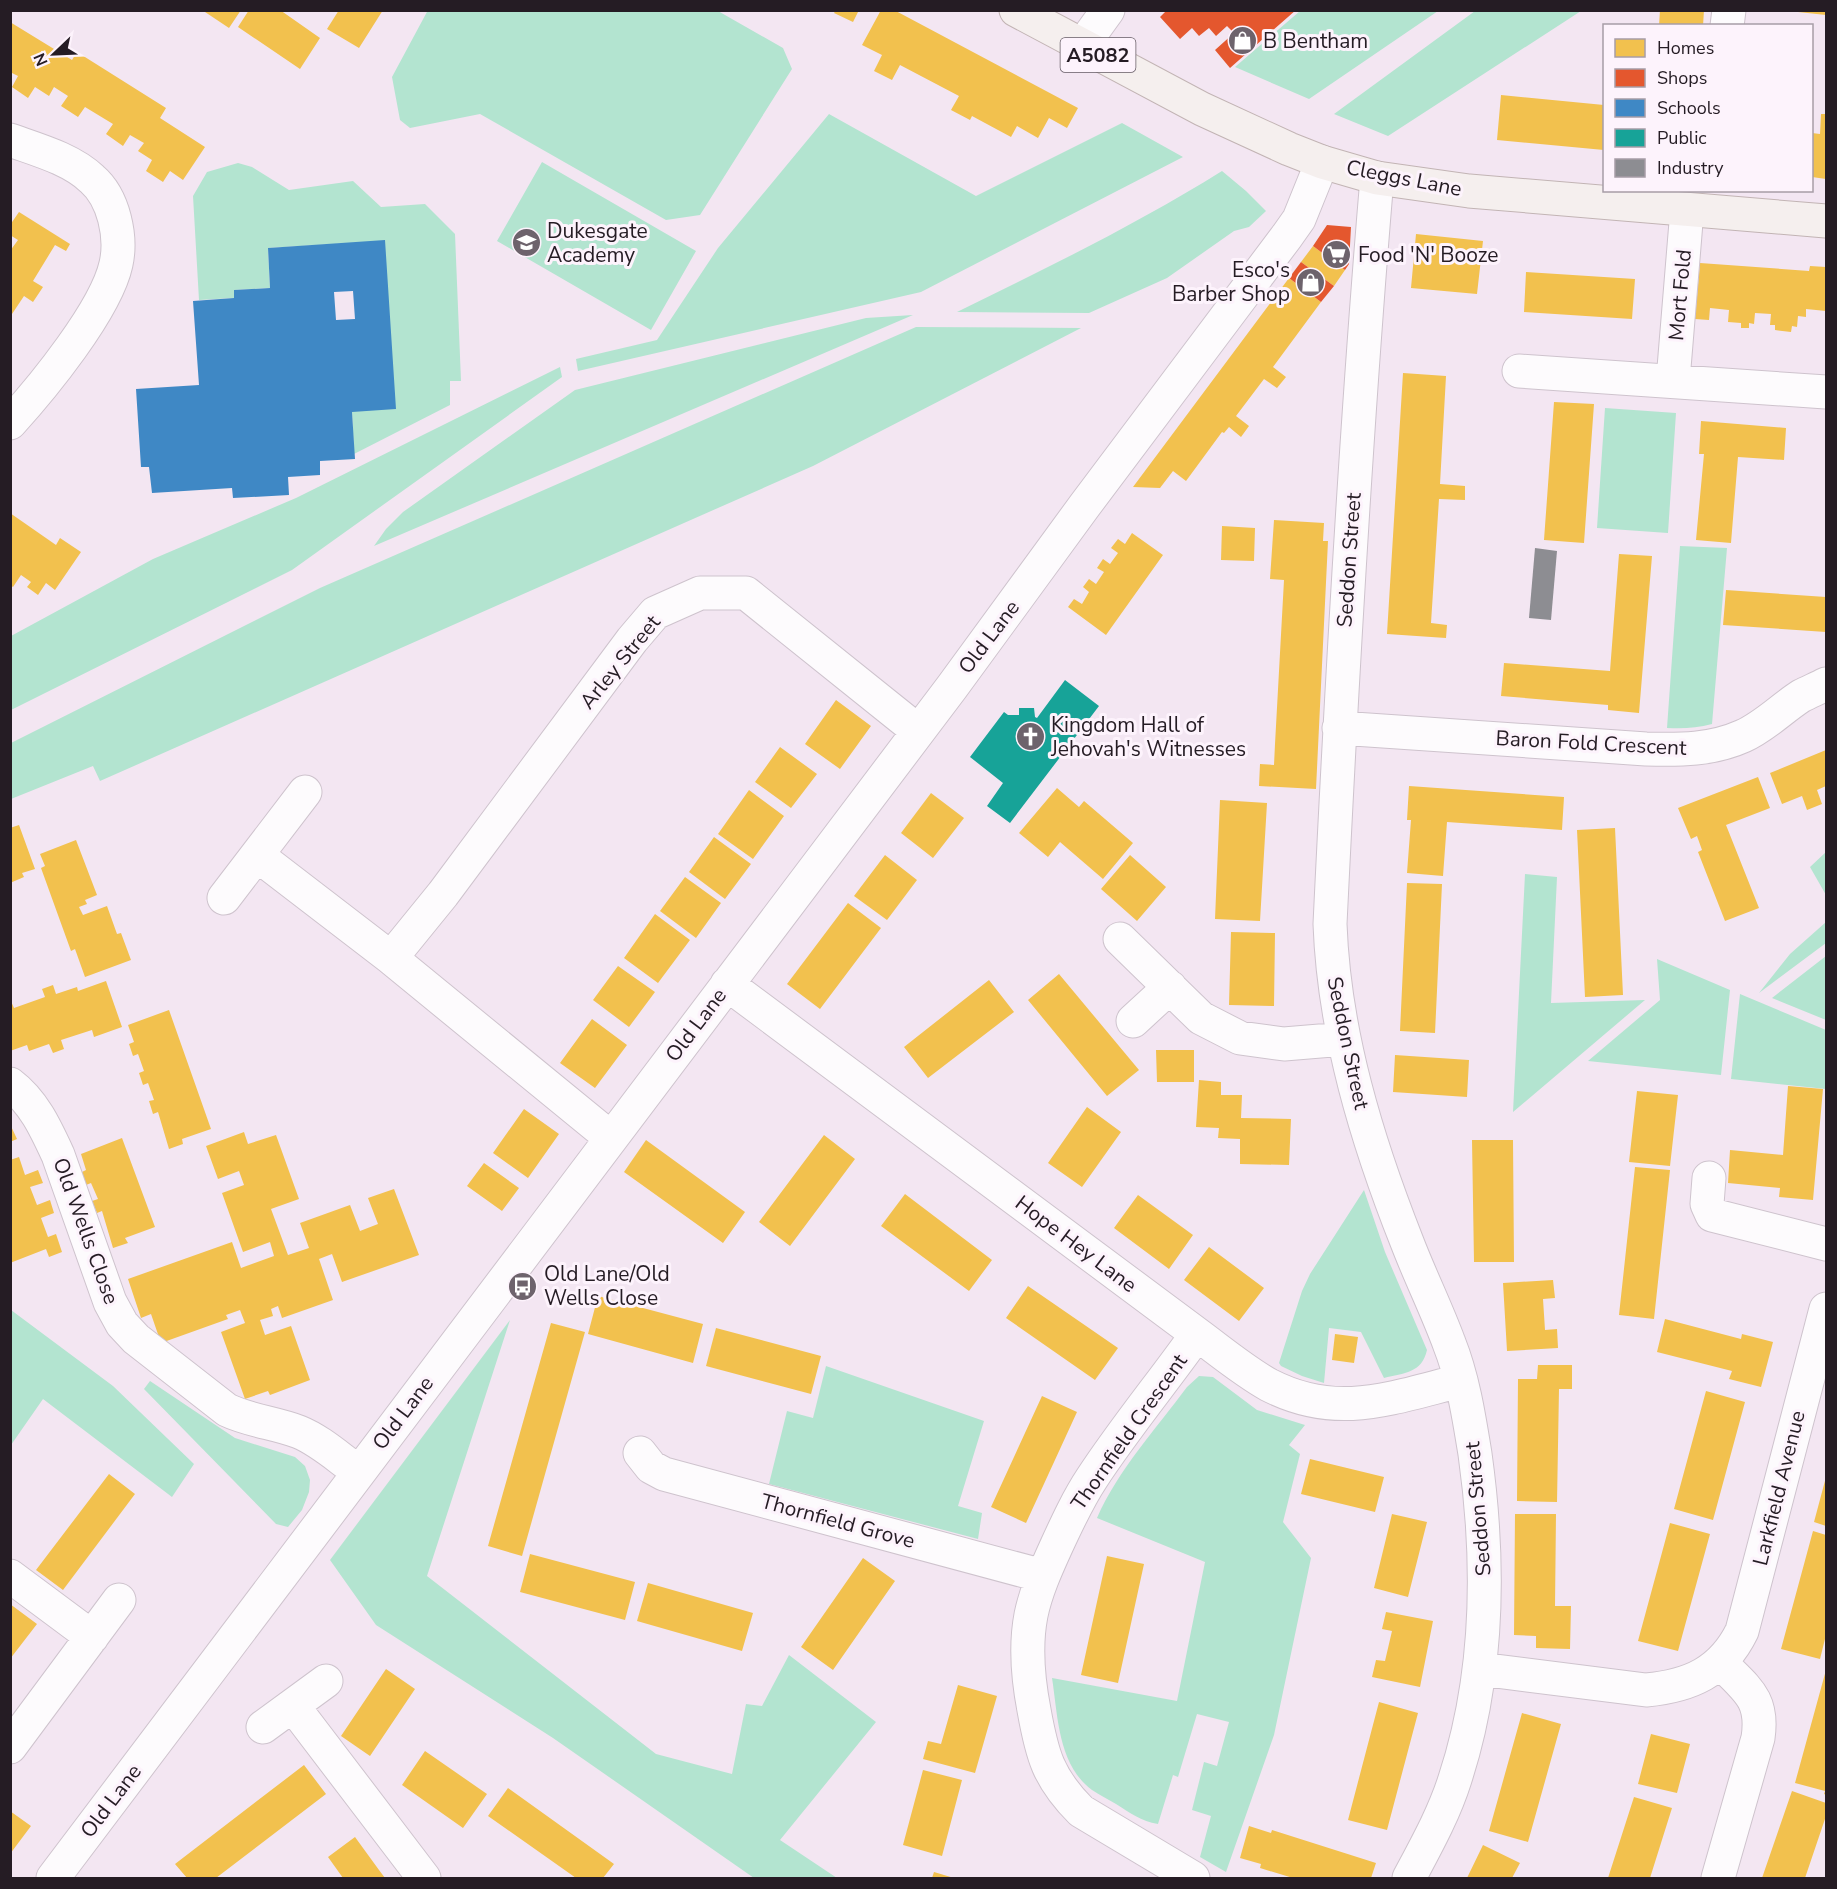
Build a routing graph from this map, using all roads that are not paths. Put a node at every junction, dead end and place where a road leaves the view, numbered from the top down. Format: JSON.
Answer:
{"nodes":[{"id":1,"x":1016,"y":10,"type":"edge"},
{"id":2,"x":1108,"y":10,"type":"edge"},
{"id":3,"x":1082,"y":46,"type":"junction"},
{"id":4,"x":10,"y":140,"type":"edge"},
{"id":5,"x":1322,"y":162,"type":"junction"},
{"id":6,"x":1377,"y":178,"type":"junction"},
{"id":7,"x":1704,"y":204,"type":"edge"},
{"id":8,"x":1827,"y":221,"type":"edge"},
{"id":9,"x":1519,"y":370,"type":"dead end"},
{"id":10,"x":1673,"y":380,"type":"junction"},
{"id":11,"x":1827,"y":392,"type":"edge"},
{"id":12,"x":10,"y":423,"type":"edge"},
{"id":13,"x":1827,"y":684,"type":"edge"},
{"id":14,"x":1339,"y":728,"type":"junction"},
{"id":15,"x":918,"y":731,"type":"junction"},
{"id":16,"x":305,"y":792,"type":"dead end"},
{"id":17,"x":257,"y":855,"type":"junction"},
{"id":18,"x":224,"y":898,"type":"dead end"},
{"id":19,"x":1120,"y":939,"type":"dead end"},
{"id":20,"x":391,"y":958,"type":"junction"},
{"id":21,"x":727,"y":984,"type":"junction"},
{"id":22,"x":1170,"y":987,"type":"junction"},
{"id":23,"x":1133,"y":1021,"type":"dead end"},
{"id":24,"x":1344,"y":1039,"type":"junction"},
{"id":25,"x":10,"y":1084,"type":"edge"},
{"id":26,"x":611,"y":1138,"type":"junction"},
{"id":27,"x":1709,"y":1178,"type":"dead end"},
{"id":28,"x":1827,"y":1244,"type":"edge"},
{"id":29,"x":1827,"y":1309,"type":"edge"},
{"id":30,"x":1197,"y":1334,"type":"junction"},
{"id":31,"x":1460,"y":1381,"type":"junction"},
{"id":32,"x":640,"y":1453,"type":"dead end"},
{"id":33,"x":359,"y":1472,"type":"junction"},
{"id":34,"x":10,"y":1576,"type":"edge"},
{"id":35,"x":1043,"y":1576,"type":"junction"},
{"id":36,"x":119,"y":1600,"type":"dead end"},
{"id":37,"x":92,"y":1637,"type":"junction"},
{"id":38,"x":1720,"y":1662,"type":"junction"},
{"id":39,"x":1480,"y":1669,"type":"junction"},
{"id":40,"x":326,"y":1682,"type":"dead end"},
{"id":41,"x":293,"y":1706,"type":"junction"},
{"id":42,"x":263,"y":1727,"type":"dead end"},
{"id":43,"x":10,"y":1747,"type":"edge"},
{"id":44,"x":53,"y":1878,"type":"edge"},
{"id":45,"x":424,"y":1878,"type":"edge"},
{"id":46,"x":1193,"y":1878,"type":"edge"},
{"id":47,"x":1409,"y":1878,"type":"edge"},
{"id":48,"x":1718,"y":1878,"type":"edge"}],
"edges":[{"from":1,"to":3,"type":"main road","name":"Cleggs Lane","number":"A5082"},
{"from":2,"to":3,"type":"street"},
{"from":3,"to":5,"type":"main road","name":"Cleggs Lane","number":"A5082"},
{"from":4,"to":12,"type":"street"},
{"from":5,"to":6,"type":"main road","name":"Cleggs Lane","number":"A5082"},
{"from":5,"to":15,"type":"street","name":"Old Lane"},
{"from":6,"to":7,"type":"main road","name":"Cleggs Lane","number":"A5082"},
{"from":6,"to":14,"type":"street","name":"Seddon Street"},
{"from":7,"to":8,"type":"main road","name":"Cleggs Lane","number":"A5082"},
{"from":7,"to":10,"type":"street","name":"Mort Fold"},
{"from":9,"to":10,"type":"street"},
{"from":10,"to":11,"type":"street"},
{"from":13,"to":14,"type":"street","name":"Baron Fold Crescent"},
{"from":14,"to":24,"type":"street","name":"Seddon Street"},
{"from":15,"to":20,"type":"street","name":"Arley Street"},
{"from":15,"to":21,"type":"street","name":"Old Lane"},
{"from":16,"to":17,"type":"street"},
{"from":17,"to":18,"type":"street"},
{"from":17,"to":20,"type":"street"},
{"from":19,"to":22,"type":"street"},
{"from":20,"to":26,"type":"street"},
{"from":21,"to":26,"type":"street","name":"Old Lane"},
{"from":21,"to":30,"type":"street","name":"Hope Hey Lane"},
{"from":22,"to":23,"type":"street"},
{"from":22,"to":24,"type":"street"},
{"from":24,"to":31,"type":"street","name":"Seddon Street"},
{"from":25,"to":33,"type":"street","name":"Old Wells Close"},
{"from":26,"to":33,"type":"street","name":"Old Lane"},
{"from":27,"to":28,"type":"street"},
{"from":29,"to":38,"type":"street","name":"Larkfield Avenue"},
{"from":30,"to":31,"type":"street","name":"Hope Hey Lane"},
{"from":30,"to":35,"type":"street","name":"Thornfield Crescent"},
{"from":31,"to":39,"type":"street","name":"Seddon Street"},
{"from":32,"to":35,"type":"street","name":"Thornfield Grove"},
{"from":33,"to":44,"type":"street","name":"Old Lane"},
{"from":34,"to":37,"type":"street"},
{"from":35,"to":46,"type":"street","name":"Thornfield Crescent"},
{"from":36,"to":37,"type":"street"},
{"from":37,"to":43,"type":"street"},
{"from":38,"to":39,"type":"street","name":"Larkfield Avenue"},
{"from":38,"to":48,"type":"street"},
{"from":39,"to":47,"type":"street","name":"Seddon Street"},
{"from":40,"to":41,"type":"street"},
{"from":41,"to":42,"type":"street"},
{"from":41,"to":45,"type":"street"}]}
